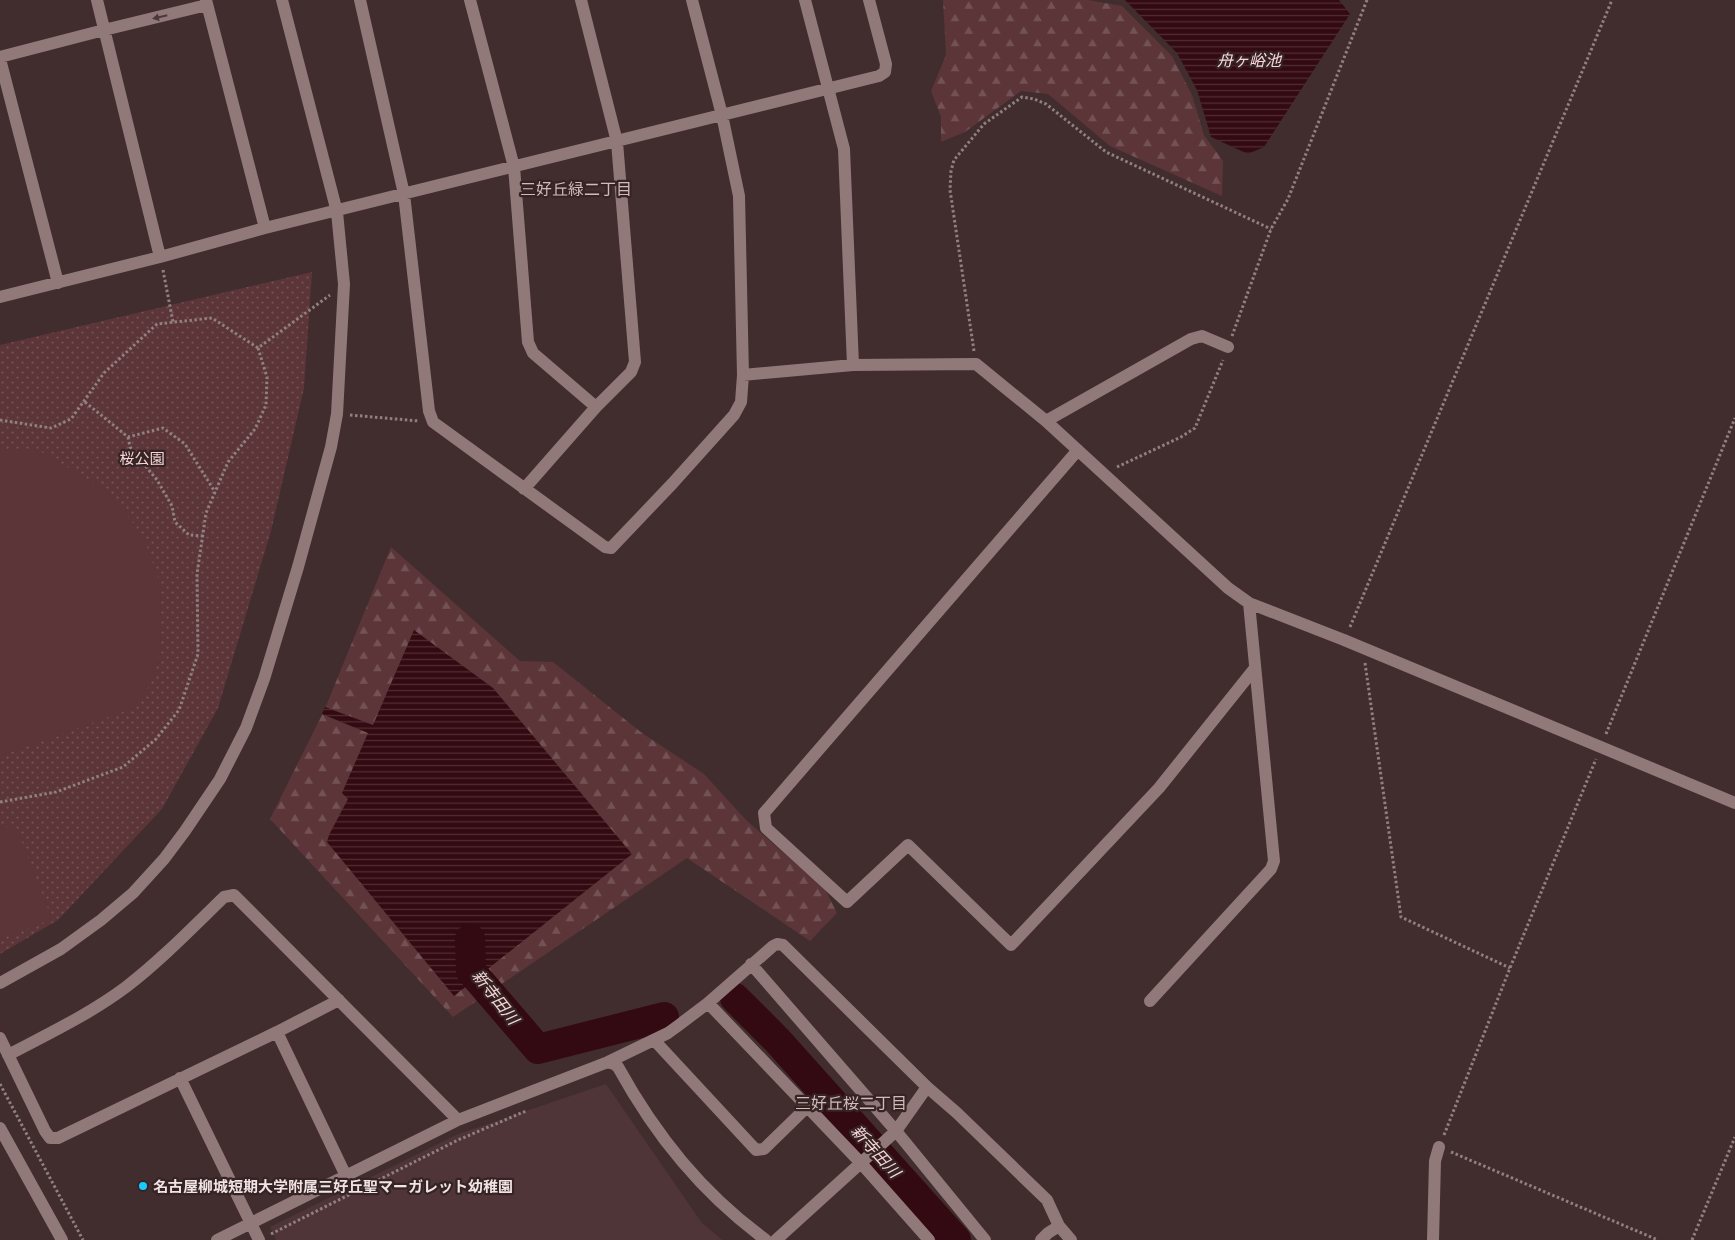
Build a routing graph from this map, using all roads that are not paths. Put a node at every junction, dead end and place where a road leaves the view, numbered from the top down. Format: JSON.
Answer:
{"nodes":[{"id":1,"x":97,"y":0,"type":"edge"},
{"id":2,"x":282,"y":0,"type":"edge"},
{"id":3,"x":360,"y":0,"type":"edge"},
{"id":4,"x":470,"y":0,"type":"edge"},
{"id":5,"x":581,"y":0,"type":"edge"},
{"id":6,"x":692,"y":0,"type":"edge"},
{"id":7,"x":805,"y":0,"type":"edge"},
{"id":8,"x":869,"y":0,"type":"edge"},
{"id":9,"x":206,"y":3,"type":"edge"},
{"id":10,"x":104,"y":30,"type":"junction"},
{"id":11,"x":0,"y":58,"type":"edge"},
{"id":12,"x":828,"y":88,"type":"junction"},
{"id":13,"x":722,"y":115,"type":"junction"},
{"id":14,"x":617,"y":142,"type":"junction"},
{"id":15,"x":514,"y":167,"type":"junction"},
{"id":16,"x":404,"y":194,"type":"junction"},
{"id":17,"x":337,"y":212,"type":"junction"},
{"id":18,"x":265,"y":228,"type":"junction"},
{"id":19,"x":160,"y":257,"type":"junction"},
{"id":20,"x":58,"y":283,"type":"junction"},
{"id":21,"x":0,"y":297,"type":"edge"},
{"id":22,"x":1228,"y":347,"type":"road end"},
{"id":23,"x":853,"y":365,"type":"junction"},
{"id":24,"x":743,"y":375,"type":"junction"},
{"id":25,"x":596,"y":407,"type":"junction"},
{"id":26,"x":1046,"y":421,"type":"junction"},
{"id":27,"x":1078,"y":450,"type":"junction"},
{"id":28,"x":524,"y":490,"type":"junction"},
{"id":29,"x":1249,"y":603,"type":"junction"},
{"id":30,"x":1255,"y":668,"type":"junction"},
{"id":31,"x":1735,"y":803,"type":"edge"},
{"id":32,"x":751,"y":964,"type":"junction"},
{"id":33,"x":0,"y":984,"type":"edge"},
{"id":34,"x":339,"y":1000,"type":"junction"},
{"id":35,"x":1150,"y":1002,"type":"dead end"},
{"id":36,"x":708,"y":1003,"type":"junction"},
{"id":37,"x":277,"y":1032,"type":"junction"},
{"id":38,"x":0,"y":1038,"type":"edge"},
{"id":39,"x":654,"y":1040,"type":"junction"},
{"id":40,"x":8,"y":1055,"type":"junction"},
{"id":41,"x":608,"y":1062,"type":"junction"},
{"id":42,"x":180,"y":1078,"type":"junction"},
{"id":43,"x":927,"y":1087,"type":"junction"},
{"id":44,"x":807,"y":1107,"type":"junction"},
{"id":45,"x":458,"y":1120,"type":"junction"},
{"id":46,"x":0,"y":1128,"type":"edge"},
{"id":47,"x":896,"y":1131,"type":"junction"},
{"id":48,"x":1439,"y":1147,"type":"road end"},
{"id":49,"x":860,"y":1162,"type":"junction"},
{"id":50,"x":346,"y":1176,"type":"junction"},
{"id":51,"x":251,"y":1223,"type":"junction"},
{"id":52,"x":1059,"y":1226,"type":"junction"},
{"id":53,"x":62,"y":1240,"type":"edge"},
{"id":54,"x":217,"y":1240,"type":"edge"},
{"id":55,"x":259,"y":1240,"type":"edge"},
{"id":56,"x":766,"y":1240,"type":"edge"},
{"id":57,"x":776,"y":1240,"type":"edge"},
{"id":58,"x":929,"y":1240,"type":"edge"},
{"id":59,"x":985,"y":1240,"type":"edge"},
{"id":60,"x":1041,"y":1240,"type":"edge"},
{"id":61,"x":1071,"y":1240,"type":"edge"},
{"id":62,"x":1433,"y":1240,"type":"edge"}],
"edges":[{"from":1,"to":10,"type":"street"},
{"from":2,"to":17,"type":"street"},
{"from":3,"to":16,"type":"street"},
{"from":4,"to":15,"type":"street"},
{"from":5,"to":14,"type":"street"},
{"from":6,"to":13,"type":"street"},
{"from":7,"to":12,"type":"street"},
{"from":8,"to":12,"type":"street"},
{"from":9,"to":10,"type":"street","one_way":true},
{"from":9,"to":18,"type":"street"},
{"from":10,"to":11,"type":"street"},
{"from":10,"to":19,"type":"street"},
{"from":11,"to":20,"type":"street"},
{"from":12,"to":13,"type":"street"},
{"from":12,"to":23,"type":"street"},
{"from":13,"to":14,"type":"street"},
{"from":13,"to":24,"type":"street"},
{"from":14,"to":15,"type":"street"},
{"from":14,"to":25,"type":"street"},
{"from":15,"to":16,"type":"street"},
{"from":15,"to":25,"type":"street"},
{"from":16,"to":17,"type":"street"},
{"from":16,"to":28,"type":"street"},
{"from":17,"to":18,"type":"street"},
{"from":17,"to":33,"type":"street"},
{"from":18,"to":19,"type":"street"},
{"from":19,"to":20,"type":"street"},
{"from":20,"to":21,"type":"street"},
{"from":22,"to":26,"type":"street"},
{"from":23,"to":24,"type":"street"},
{"from":23,"to":26,"type":"street"},
{"from":24,"to":28,"type":"street"},
{"from":25,"to":28,"type":"street"},
{"from":26,"to":27,"type":"street"},
{"from":27,"to":29,"type":"street"},
{"from":27,"to":30,"type":"street"},
{"from":29,"to":30,"type":"street"},
{"from":29,"to":31,"type":"street"},
{"from":30,"to":35,"type":"street"},
{"from":32,"to":36,"type":"street"},
{"from":32,"to":43,"type":"street"},
{"from":32,"to":47,"type":"street"},
{"from":34,"to":37,"type":"street"},
{"from":34,"to":40,"type":"street"},
{"from":34,"to":45,"type":"street"},
{"from":36,"to":39,"type":"street"},
{"from":36,"to":44,"type":"street"},
{"from":37,"to":42,"type":"street"},
{"from":37,"to":50,"type":"street"},
{"from":38,"to":40,"type":"street"},
{"from":39,"to":41,"type":"street"},
{"from":39,"to":44,"type":"street"},
{"from":40,"to":42,"type":"street"},
{"from":41,"to":45,"type":"street"},
{"from":41,"to":56,"type":"street"},
{"from":42,"to":51,"type":"street"},
{"from":43,"to":47,"type":"street"},
{"from":43,"to":52,"type":"street"},
{"from":44,"to":49,"type":"street"},
{"from":45,"to":50,"type":"street"},
{"from":46,"to":53,"type":"street"},
{"from":47,"to":49,"type":"street"},
{"from":47,"to":59,"type":"street"},
{"from":48,"to":62,"type":"street"},
{"from":49,"to":57,"type":"street"},
{"from":49,"to":58,"type":"street"},
{"from":50,"to":51,"type":"street"},
{"from":51,"to":54,"type":"street"},
{"from":51,"to":55,"type":"street"},
{"from":52,"to":60,"type":"street"},
{"from":52,"to":61,"type":"street"}]}
